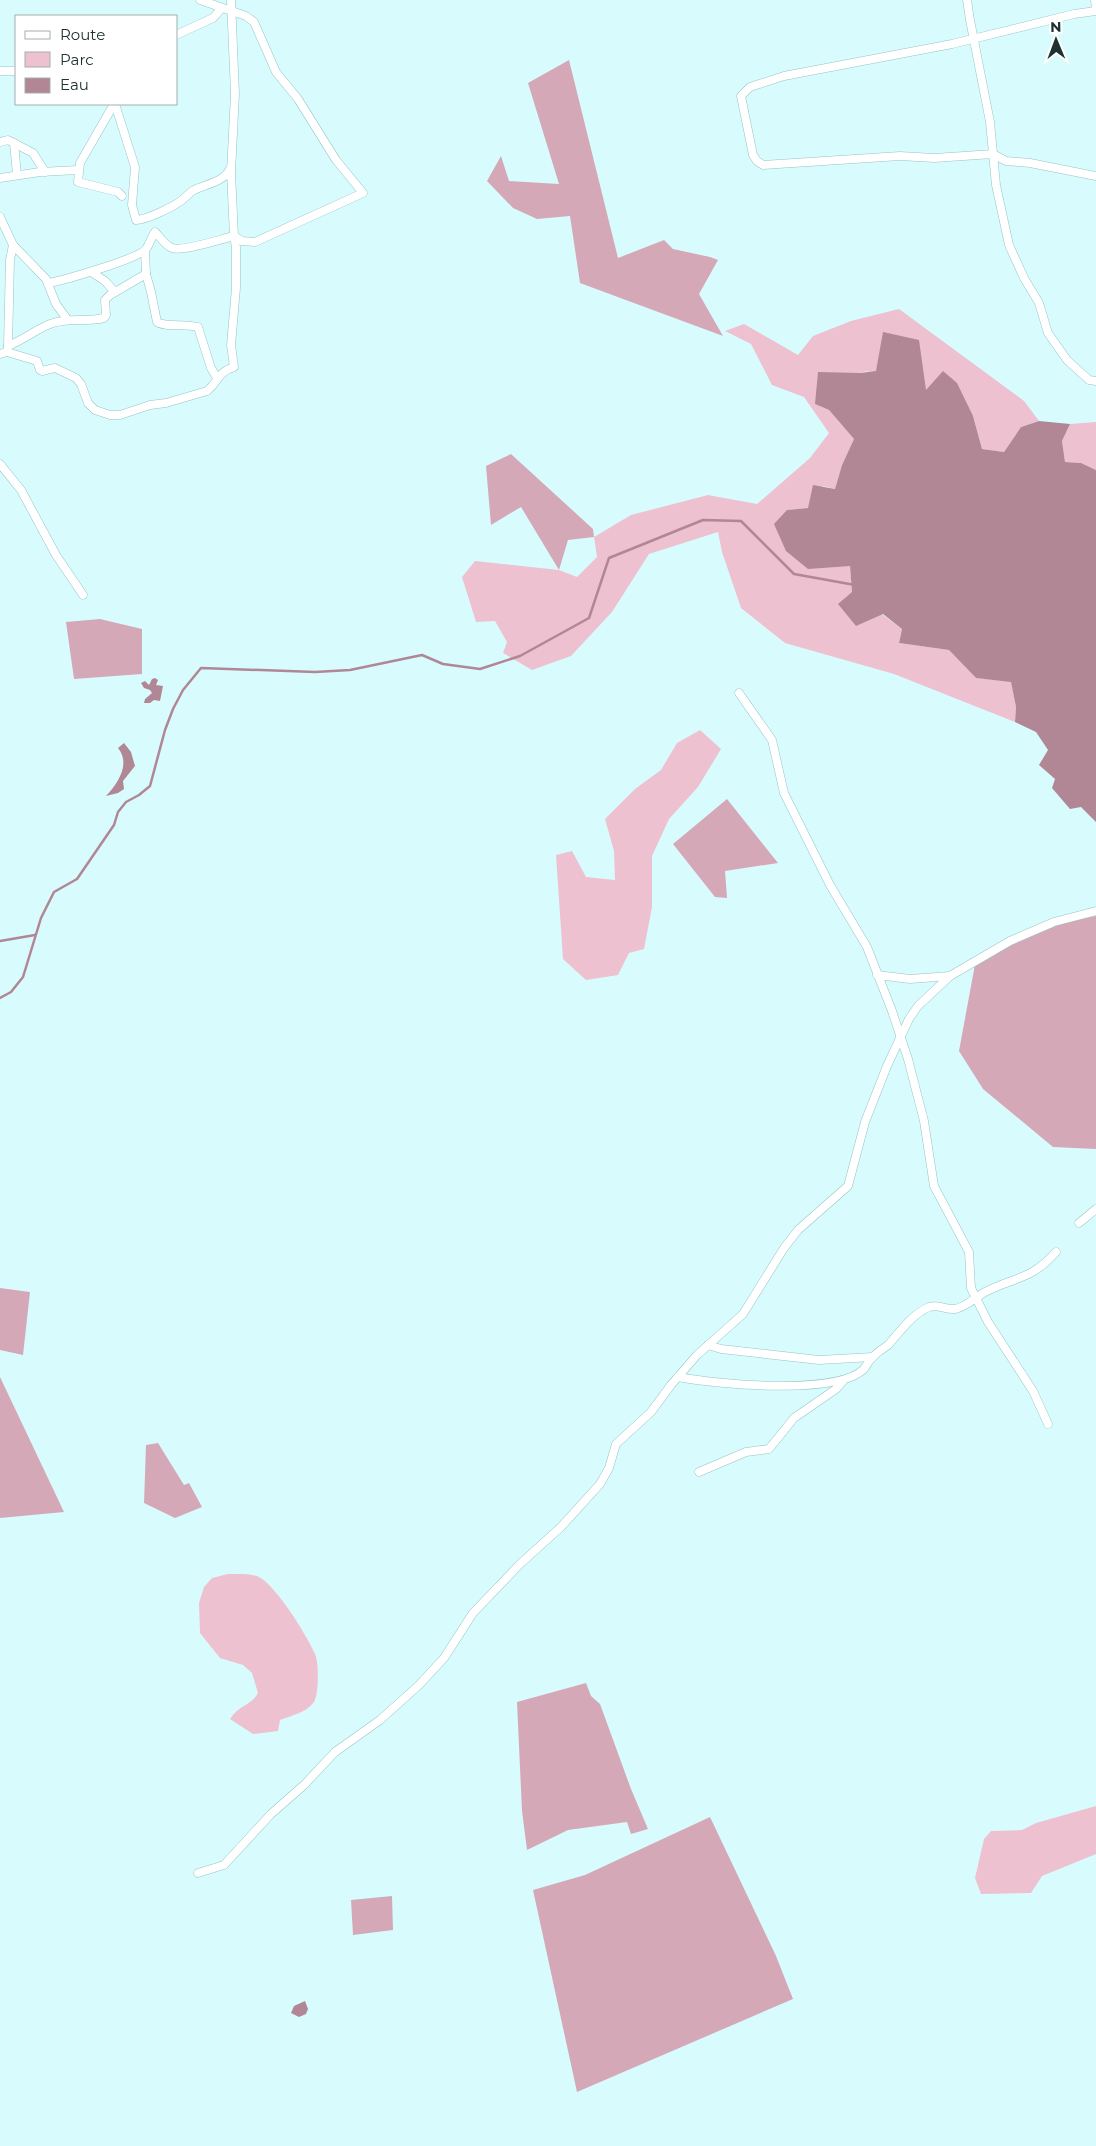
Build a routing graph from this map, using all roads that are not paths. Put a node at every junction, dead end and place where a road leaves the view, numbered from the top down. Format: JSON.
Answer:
{"nodes":[{"id":1,"x":200,"y":0,"type":"edge"},
{"id":2,"x":231,"y":0,"type":"edge"},
{"id":3,"x":968,"y":0,"type":"edge"},
{"id":4,"x":1095,"y":0,"type":"edge"},
{"id":5,"x":221,"y":8,"type":"junction"},
{"id":6,"x":1096,"y":10,"type":"edge"},
{"id":7,"x":231,"y":12,"type":"junction"},
{"id":8,"x":178,"y":34,"type":"edge"},
{"id":9,"x":974,"y":39,"type":"junction"},
{"id":10,"x":0,"y":71,"type":"edge"},
{"id":11,"x":15,"y":71,"type":"edge"},
{"id":12,"x":114,"y":105,"type":"edge"},
{"id":13,"x":115,"y":105,"type":"edge"},
{"id":14,"x":0,"y":142,"type":"edge"},
{"id":15,"x":14,"y":143,"type":"junction"},
{"id":16,"x":993,"y":154,"type":"junction"},
{"id":17,"x":230,"y":167,"type":"junction"},
{"id":18,"x":78,"y":170,"type":"junction"},
{"id":19,"x":46,"y":172,"type":"junction"},
{"id":20,"x":17,"y":175,"type":"junction"},
{"id":21,"x":1096,"y":176,"type":"edge"},
{"id":22,"x":0,"y":178,"type":"edge"},
{"id":23,"x":122,"y":196,"type":"dead end"},
{"id":24,"x":0,"y":217,"type":"edge"},
{"id":25,"x":234,"y":236,"type":"junction"},
{"id":26,"x":13,"y":245,"type":"junction"},
{"id":27,"x":145,"y":250,"type":"junction"},
{"id":28,"x":91,"y":272,"type":"junction"},
{"id":29,"x":146,"y":274,"type":"junction"},
{"id":30,"x":49,"y":283,"type":"junction"},
{"id":31,"x":116,"y":292,"type":"junction"},
{"id":32,"x":67,"y":319,"type":"junction"},
{"id":33,"x":5,"y":351,"type":"edge"},
{"id":34,"x":217,"y":378,"type":"junction"},
{"id":35,"x":1096,"y":381,"type":"edge"},
{"id":36,"x":0,"y":464,"type":"edge"},
{"id":37,"x":82,"y":595,"type":"dead end"},
{"id":38,"x":739,"y":693,"type":"dead end"},
{"id":39,"x":1096,"y":911,"type":"edge"},
{"id":40,"x":877,"y":975,"type":"junction"},
{"id":41,"x":950,"y":976,"type":"junction"},
{"id":42,"x":901,"y":1037,"type":"junction"},
{"id":43,"x":1096,"y":1209,"type":"edge"},
{"id":44,"x":1079,"y":1223,"type":"dead end"},
{"id":45,"x":1056,"y":1252,"type":"dead end"},
{"id":46,"x":976,"y":1298,"type":"junction"},
{"id":47,"x":708,"y":1346,"type":"junction"},
{"id":48,"x":873,"y":1357,"type":"junction"},
{"id":49,"x":678,"y":1377,"type":"junction"},
{"id":50,"x":843,"y":1381,"type":"junction"},
{"id":51,"x":1048,"y":1424,"type":"dead end"},
{"id":52,"x":699,"y":1472,"type":"dead end"},
{"id":53,"x":198,"y":1873,"type":"dead end"}],
"edges":[{"from":1,"to":5,"type":"street"},
{"from":2,"to":7,"type":"street"},
{"from":3,"to":9,"type":"street"},
{"from":4,"to":6,"type":"street"},
{"from":5,"to":7,"type":"street"},
{"from":5,"to":8,"type":"street"},
{"from":6,"to":9,"type":"street"},
{"from":7,"to":17,"type":"street"},
{"from":7,"to":25,"type":"street"},
{"from":9,"to":16,"type":"street"},
{"from":9,"to":16,"type":"street"},
{"from":10,"to":11,"type":"street"},
{"from":12,"to":18,"type":"street"},
{"from":13,"to":17,"type":"street"},
{"from":14,"to":15,"type":"street"},
{"from":15,"to":19,"type":"street"},
{"from":15,"to":20,"type":"street"},
{"from":16,"to":21,"type":"street"},
{"from":16,"to":35,"type":"street"},
{"from":17,"to":25,"type":"street"},
{"from":18,"to":19,"type":"street"},
{"from":18,"to":23,"type":"street"},
{"from":19,"to":20,"type":"street"},
{"from":20,"to":22,"type":"street"},
{"from":24,"to":26,"type":"street"},
{"from":25,"to":27,"type":"street"},
{"from":25,"to":34,"type":"street"},
{"from":26,"to":30,"type":"street"},
{"from":26,"to":33,"type":"street"},
{"from":27,"to":28,"type":"street"},
{"from":27,"to":29,"type":"street"},
{"from":28,"to":30,"type":"street"},
{"from":28,"to":31,"type":"street"},
{"from":29,"to":31,"type":"street"},
{"from":29,"to":34,"type":"street"},
{"from":30,"to":32,"type":"street"},
{"from":31,"to":32,"type":"street"},
{"from":32,"to":33,"type":"street"},
{"from":33,"to":34,"type":"street"},
{"from":36,"to":37,"type":"street"},
{"from":38,"to":40,"type":"street"},
{"from":39,"to":41,"type":"street"},
{"from":40,"to":41,"type":"street"},
{"from":40,"to":42,"type":"street"},
{"from":41,"to":42,"type":"street"},
{"from":42,"to":46,"type":"street"},
{"from":42,"to":47,"type":"street"},
{"from":43,"to":44,"type":"street"},
{"from":45,"to":46,"type":"street"},
{"from":46,"to":48,"type":"street"},
{"from":46,"to":51,"type":"street"},
{"from":47,"to":48,"type":"street"},
{"from":47,"to":49,"type":"street"},
{"from":48,"to":50,"type":"street"},
{"from":49,"to":50,"type":"street"},
{"from":49,"to":53,"type":"street"},
{"from":50,"to":52,"type":"street"}]}
